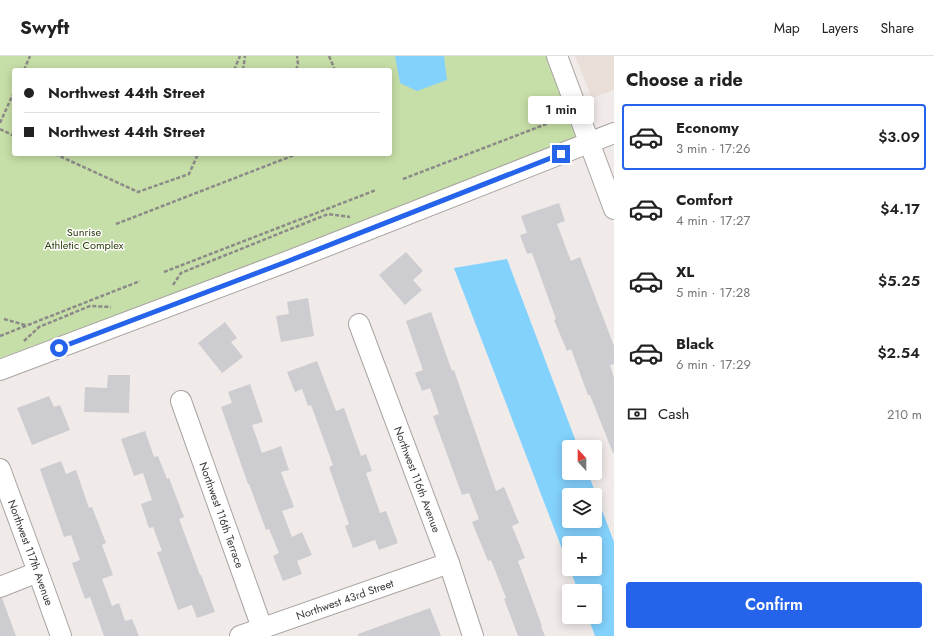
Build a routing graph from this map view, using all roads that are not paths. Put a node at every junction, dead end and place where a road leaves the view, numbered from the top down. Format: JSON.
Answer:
{"nodes":[{"id":1,"x":557,"y":56,"type":"edge"},
{"id":2,"x":614,"y":133,"type":"edge"},
{"id":3,"x":590,"y":142,"type":"junction"},
{"id":4,"x":614,"y":209,"type":"edge"},
{"id":5,"x":360,"y":324,"type":"dead end"},
{"id":6,"x":0,"y":370,"type":"edge"},
{"id":7,"x":181,"y":401,"type":"dead end"},
{"id":8,"x":0,"y":469,"type":"edge"},
{"id":9,"x":449,"y":562,"type":"junction"},
{"id":10,"x":38,"y":572,"type":"junction"},
{"id":11,"x":0,"y":587,"type":"edge"},
{"id":12,"x":262,"y":628,"type":"junction"},
{"id":13,"x":61,"y":636,"type":"edge"},
{"id":14,"x":240,"y":636,"type":"edge"},
{"id":15,"x":473,"y":636,"type":"edge"}],
"edges":[{"from":1,"to":3,"type":"street"},
{"from":2,"to":3,"type":"street"},
{"from":3,"to":4,"type":"street"},
{"from":3,"to":6,"type":"street"},
{"from":5,"to":9,"type":"street","name":"Northwest 116th Avenue"},
{"from":7,"to":12,"type":"street","name":"Northwest 116th Terrace"},
{"from":8,"to":10,"type":"street","name":"Northwest 117th Avenue"},
{"from":9,"to":12,"type":"street","name":"Northwest 43rd Street"},
{"from":9,"to":15,"type":"street","name":"Northwest 116th Avenue"},
{"from":10,"to":11,"type":"street"},
{"from":10,"to":13,"type":"street","name":"Northwest 117th Avenue"},
{"from":12,"to":14,"type":"street","name":"Northwest 43rd Street"}]}
